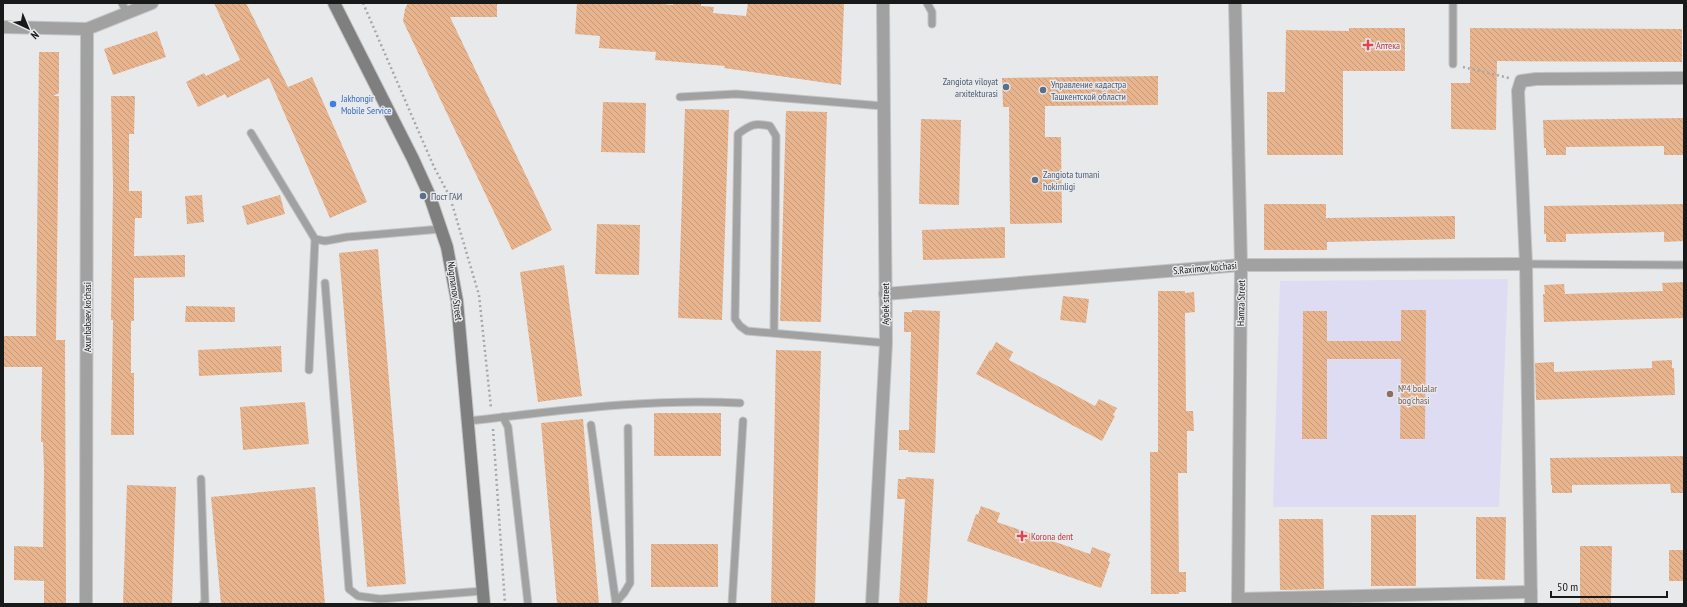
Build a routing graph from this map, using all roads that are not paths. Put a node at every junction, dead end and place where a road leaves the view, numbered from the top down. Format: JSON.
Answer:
{"nodes":[{"id":1,"x":152,"y":3,"type":"edge"},
{"id":2,"x":334,"y":3,"type":"edge"},
{"id":3,"x":883,"y":3,"type":"edge"},
{"id":4,"x":927,"y":3,"type":"edge"},
{"id":5,"x":1235,"y":3,"type":"edge"},
{"id":6,"x":1453,"y":3,"type":"edge"},
{"id":7,"x":125,"y":8,"type":"edge"},
{"id":8,"x":932,"y":24,"type":"dead end"},
{"id":9,"x":3,"y":27,"type":"edge"},
{"id":10,"x":87,"y":29,"type":"junction"},
{"id":11,"x":1453,"y":64,"type":"road end"},
{"id":12,"x":1684,"y":78,"type":"edge"},
{"id":13,"x":680,"y":96,"type":"dead end"},
{"id":14,"x":883,"y":106,"type":"junction"},
{"id":15,"x":251,"y":133,"type":"dead end"},
{"id":16,"x":442,"y":228,"type":"junction"},
{"id":17,"x":315,"y":239,"type":"junction"},
{"id":18,"x":1526,"y":264,"type":"junction"},
{"id":19,"x":1241,"y":265,"type":"junction"},
{"id":20,"x":1684,"y":265,"type":"edge"},
{"id":21,"x":325,"y":283,"type":"dead end"},
{"id":22,"x":885,"y":294,"type":"junction"},
{"id":23,"x":774,"y":333,"type":"junction"},
{"id":24,"x":886,"y":343,"type":"junction"},
{"id":25,"x":309,"y":370,"type":"dead end"},
{"id":26,"x":740,"y":403,"type":"dead end"},
{"id":27,"x":503,"y":418,"type":"junction"},
{"id":28,"x":469,"y":421,"type":"junction"},
{"id":29,"x":743,"y":421,"type":"dead end"},
{"id":30,"x":591,"y":425,"type":"dead end"},
{"id":31,"x":628,"y":428,"type":"dead end"},
{"id":32,"x":201,"y":479,"type":"dead end"},
{"id":33,"x":483,"y":591,"type":"junction"},
{"id":34,"x":1531,"y":598,"type":"edge"},
{"id":35,"x":1424,"y":599,"type":"edge"},
{"id":36,"x":1238,"y":601,"type":"edge"},
{"id":37,"x":616,"y":603,"type":"edge"},
{"id":38,"x":86,"y":604,"type":"edge"},
{"id":39,"x":203,"y":604,"type":"edge"},
{"id":40,"x":484,"y":604,"type":"edge"},
{"id":41,"x":528,"y":604,"type":"edge"},
{"id":42,"x":732,"y":604,"type":"edge"},
{"id":43,"x":872,"y":604,"type":"edge"}],
"edges":[{"from":1,"to":7,"type":"street"},
{"from":2,"to":16,"type":"main road","name":"Nugmanov Street"},
{"from":3,"to":14,"type":"street","name":"Aybek street"},
{"from":4,"to":8,"type":"lane"},
{"from":5,"to":19,"type":"street","name":"Hamza Street"},
{"from":6,"to":11,"type":"lane"},
{"from":7,"to":10,"type":"street"},
{"from":9,"to":10,"type":"street"},
{"from":10,"to":38,"type":"street","name":"Axunbabaev ko'chasi"},
{"from":12,"to":18,"type":"street"},
{"from":13,"to":14,"type":"lane"},
{"from":14,"to":22,"type":"street","name":"Aybek street"},
{"from":15,"to":17,"type":"lane"},
{"from":16,"to":17,"type":"lane"},
{"from":16,"to":28,"type":"main road","name":"Nugmanov Street"},
{"from":17,"to":25,"type":"lane"},
{"from":18,"to":19,"type":"street","name":"S.Raximov ko'chasi"},
{"from":18,"to":20,"type":"lane"},
{"from":18,"to":34,"type":"street"},
{"from":19,"to":22,"type":"street","name":"S.Raximov ko'chasi"},
{"from":19,"to":36,"type":"street","name":"Hamza Street"},
{"from":21,"to":33,"type":"lane"},
{"from":22,"to":24,"type":"street","name":"Aybek street"},
{"from":23,"to":23,"type":"lane"},
{"from":23,"to":24,"type":"lane"},
{"from":24,"to":43,"type":"street","name":"Aybek street"},
{"from":26,"to":27,"type":"lane"},
{"from":27,"to":28,"type":"lane"},
{"from":27,"to":41,"type":"lane"},
{"from":28,"to":33,"type":"main road","name":"Nugmanov Street"},
{"from":29,"to":42,"type":"lane"},
{"from":30,"to":37,"type":"lane"},
{"from":31,"to":37,"type":"lane"},
{"from":32,"to":39,"type":"lane"},
{"from":33,"to":40,"type":"main road","name":"Nugmanov Street"},
{"from":34,"to":35,"type":"street"},
{"from":35,"to":36,"type":"street"}]}
